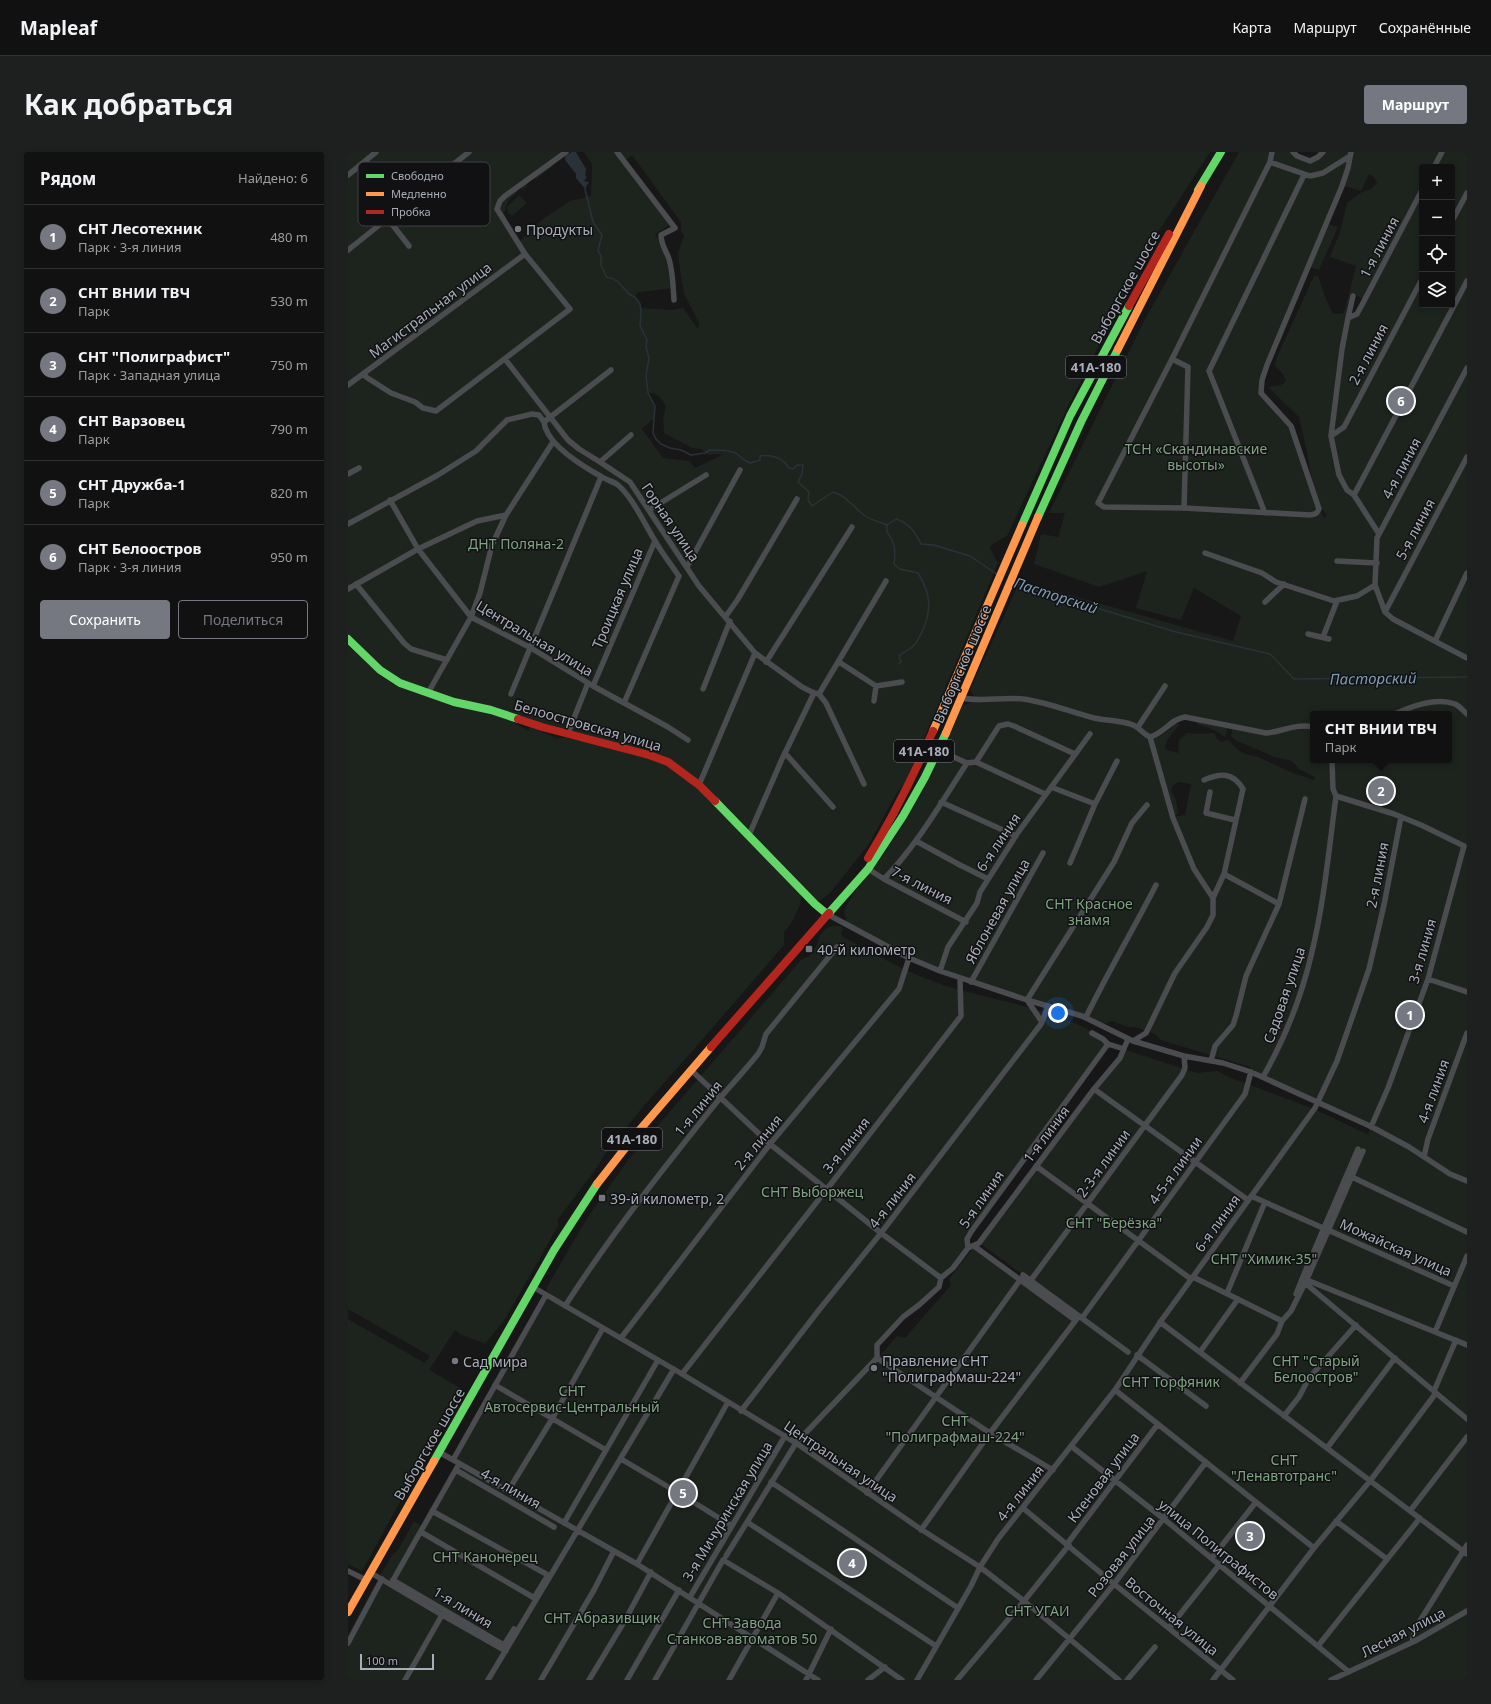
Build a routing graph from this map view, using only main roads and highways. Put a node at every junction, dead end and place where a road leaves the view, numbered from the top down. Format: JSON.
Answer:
{"nodes":[{"id":1,"x":1221,"y":152,"type":"edge"},
{"id":2,"x":1201,"y":186,"type":"junction"},
{"id":3,"x":348,"y":640,"type":"edge"},
{"id":4,"x":842,"y":897,"type":"junction"},
{"id":5,"x":827,"y":914,"type":"junction"},
{"id":6,"x":348,"y":1612,"type":"edge"}],
"edges":[{"from":1,"to":2,"type":"main road","name":"Выборгское шоссе","number":"41А-180"},
{"from":2,"to":4,"type":"main road","name":"Выборгское шоссе","number":"41А-180"},
{"from":2,"to":4,"type":"main road","name":"Выборгское шоссе","number":"41А-180"},
{"from":3,"to":5,"type":"main road","name":"Белоостровская улица"},
{"from":4,"to":5,"type":"main road","name":"Выборгское шоссе","number":"41А-180"},
{"from":5,"to":6,"type":"main road","name":"Выборгское шоссе","number":"41А-180"}]}
